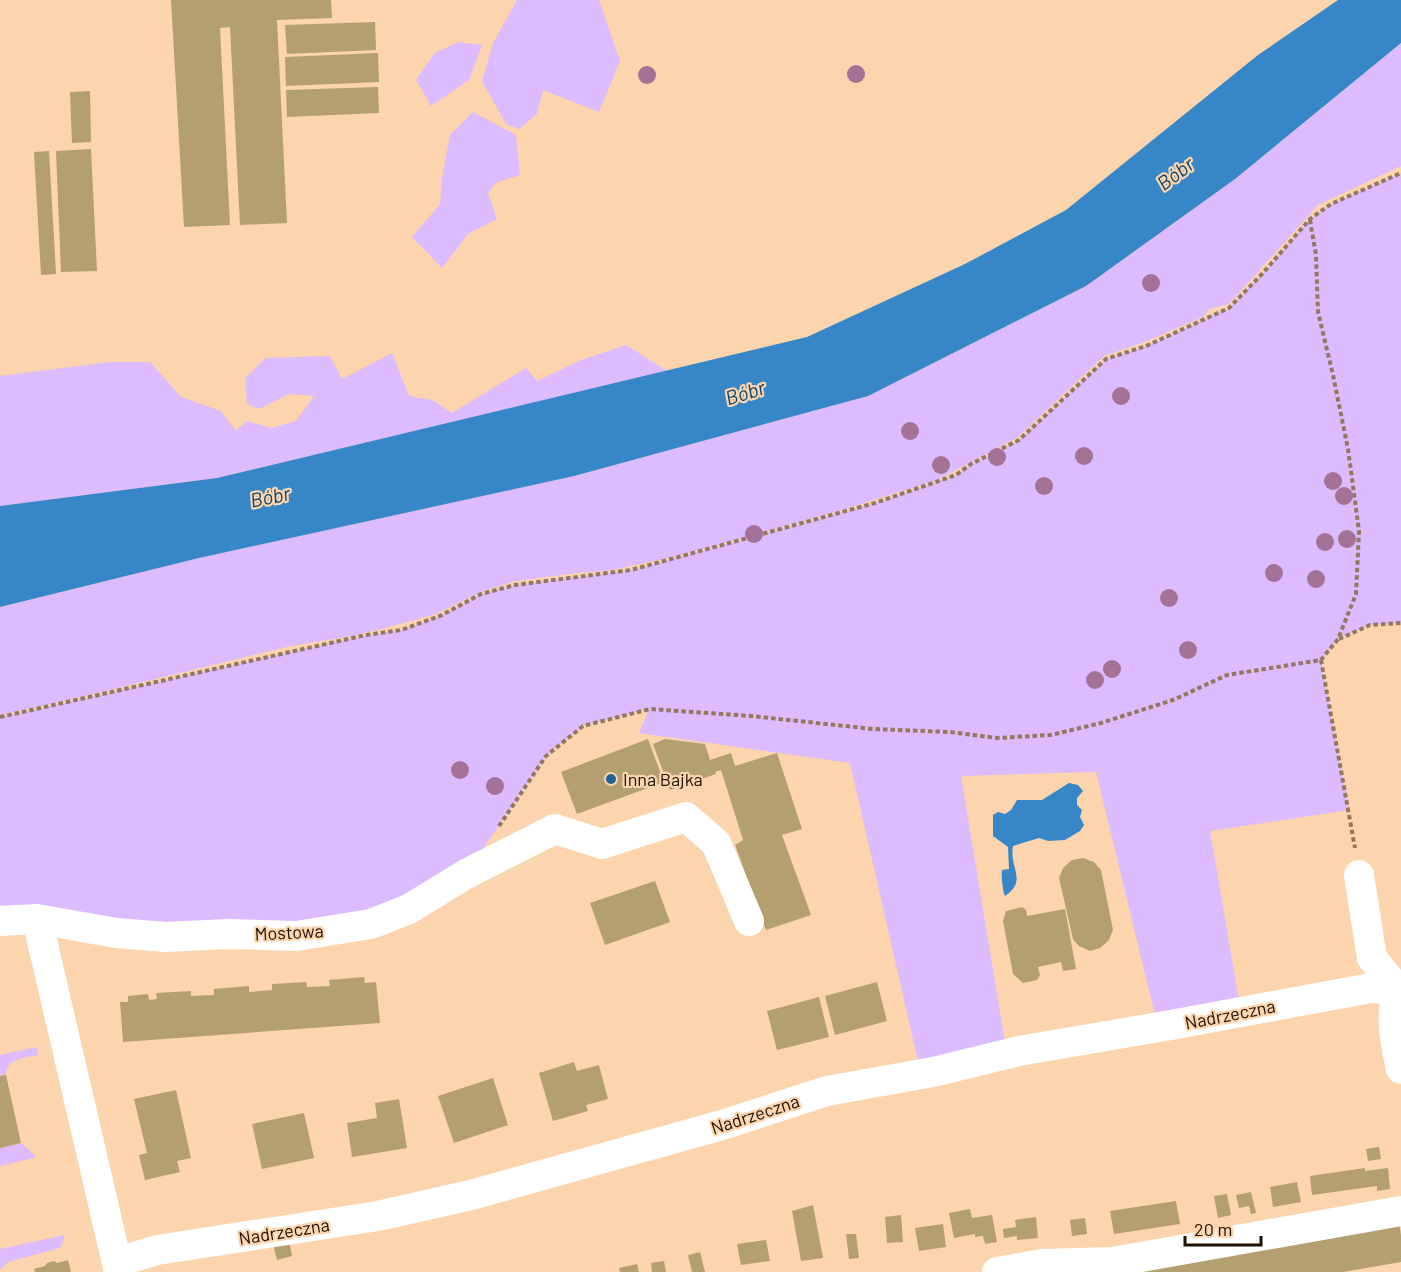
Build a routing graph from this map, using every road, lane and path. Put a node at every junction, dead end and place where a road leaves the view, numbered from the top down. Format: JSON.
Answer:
{"nodes":[{"id":1,"x":1401,"y":173,"type":"edge"},
{"id":2,"x":1310,"y":219,"type":"junction"},
{"id":3,"x":1401,"y":624,"type":"edge"},
{"id":4,"x":1338,"y":639,"type":"junction"},
{"id":5,"x":1321,"y":660,"type":"junction"},
{"id":6,"x":0,"y":717,"type":"edge"},
{"id":7,"x":492,"y":835,"type":"dead end"},
{"id":8,"x":1359,"y":875,"type":"joint"},
{"id":9,"x":37,"y":919,"type":"junction"},
{"id":10,"x":0,"y":921,"type":"edge"},
{"id":11,"x":748,"y":921,"type":"dead end"},
{"id":12,"x":1400,"y":988,"type":"edge"},
{"id":13,"x":1401,"y":1069,"type":"edge"},
{"id":14,"x":1401,"y":1211,"type":"edge"},
{"id":15,"x":118,"y":1267,"type":"edge"},
{"id":16,"x":997,"y":1272,"type":"edge"}],
"edges":[{"from":1,"to":2,"type":"path"},
{"from":2,"to":4,"type":"path"},
{"from":2,"to":6,"type":"path"},
{"from":3,"to":4,"type":"path"},
{"from":4,"to":5,"type":"path"},
{"from":5,"to":7,"type":"path"},
{"from":5,"to":8,"type":"path"},
{"from":8,"to":12,"type":"street"},
{"from":9,"to":10,"type":"street","name":"Mostowa"},
{"from":9,"to":11,"type":"street","name":"Mostowa"},
{"from":9,"to":15,"type":"street","name":"Nadrzeczna"},
{"from":12,"to":13,"type":"street"},
{"from":12,"to":15,"type":"street","name":"Nadrzeczna"},
{"from":14,"to":16,"type":"street"}]}
